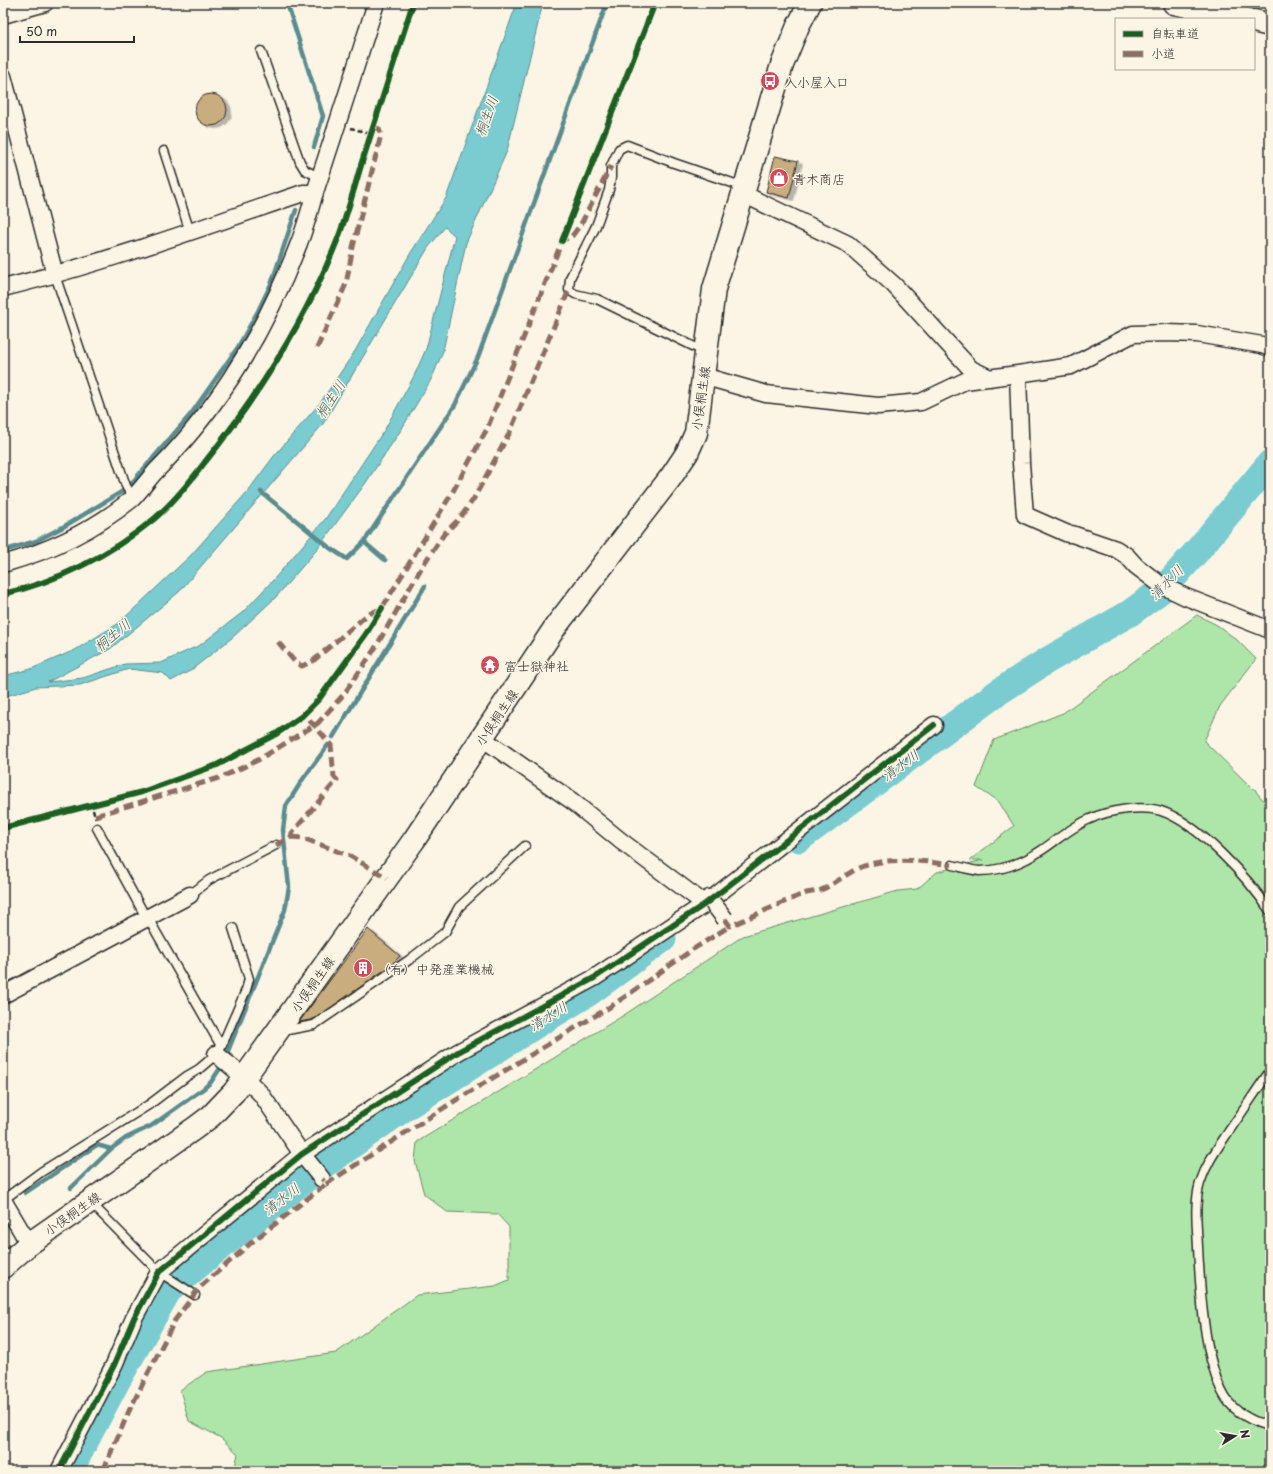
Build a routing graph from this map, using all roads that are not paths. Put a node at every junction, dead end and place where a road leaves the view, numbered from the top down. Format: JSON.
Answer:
{"nodes":[{"id":1,"x":45,"y":3,"type":"edge"},
{"id":2,"x":376,"y":3,"type":"edge"},
{"id":3,"x":810,"y":3,"type":"edge"},
{"id":4,"x":1174,"y":3,"type":"edge"},
{"id":5,"x":3,"y":15,"type":"edge"},
{"id":6,"x":1242,"y":18,"type":"edge"},
{"id":7,"x":1255,"y":21,"type":"edge"},
{"id":8,"x":1270,"y":24,"type":"edge"},
{"id":9,"x":261,"y":50,"type":"dead end"},
{"id":10,"x":3,"y":76,"type":"edge"},
{"id":11,"x":164,"y":151,"type":"dead end"},
{"id":12,"x":321,"y":178,"type":"junction"},
{"id":13,"x":744,"y":190,"type":"junction"},
{"id":14,"x":315,"y":193,"type":"junction"},
{"id":15,"x":190,"y":232,"type":"junction"},
{"id":16,"x":55,"y":275,"type":"junction"},
{"id":17,"x":3,"y":288,"type":"edge"},
{"id":18,"x":1270,"y":348,"type":"edge"},
{"id":19,"x":706,"y":352,"type":"junction"},
{"id":20,"x":1018,"y":374,"type":"junction"},
{"id":21,"x":703,"y":376,"type":"junction"},
{"id":22,"x":990,"y":378,"type":"junction"},
{"id":23,"x":129,"y":491,"type":"junction"},
{"id":24,"x":3,"y":564,"type":"edge"},
{"id":25,"x":1270,"y":630,"type":"edge"},
{"id":26,"x":934,"y":725,"type":"dead end"},
{"id":27,"x":482,"y":738,"type":"junction"},
{"id":28,"x":97,"y":828,"type":"dead end"},
{"id":29,"x":276,"y":845,"type":"dead end"},
{"id":30,"x":525,"y":846,"type":"dead end"},
{"id":31,"x":952,"y":865,"type":"dead end"},
{"id":32,"x":190,"y":895,"type":"joint"},
{"id":33,"x":707,"y":901,"type":"junction"},
{"id":34,"x":1270,"y":910,"type":"edge"},
{"id":35,"x":148,"y":918,"type":"junction"},
{"id":36,"x":725,"y":919,"type":"dead end"},
{"id":37,"x":233,"y":928,"type":"dead end"},
{"id":38,"x":3,"y":995,"type":"edge"},
{"id":39,"x":278,"y":1032,"type":"junction"},
{"id":40,"x":218,"y":1050,"type":"junction"},
{"id":41,"x":1270,"y":1071,"type":"edge"},
{"id":42,"x":246,"y":1078,"type":"junction"},
{"id":43,"x":305,"y":1157,"type":"junction"},
{"id":44,"x":322,"y":1179,"type":"dead end"},
{"id":45,"x":3,"y":1200,"type":"edge"},
{"id":46,"x":89,"y":1201,"type":"junction"},
{"id":47,"x":29,"y":1244,"type":"junction"},
{"id":48,"x":3,"y":1267,"type":"edge"},
{"id":49,"x":163,"y":1275,"type":"junction"},
{"id":50,"x":191,"y":1293,"type":"dead end"},
{"id":51,"x":1270,"y":1426,"type":"edge"},
{"id":52,"x":59,"y":1471,"type":"edge"}],
"edges":[{"from":1,"to":5,"type":"street"},
{"from":2,"to":12,"type":"street"},
{"from":3,"to":13,"type":"main road","name":"小俣桐生線"},
{"from":4,"to":6,"type":"main road"},
{"from":7,"to":8,"type":"main road"},
{"from":9,"to":12,"type":"lane"},
{"from":10,"to":16,"type":"street"},
{"from":11,"to":15,"type":"lane"},
{"from":12,"to":14,"type":"street"},
{"from":13,"to":19,"type":"main road","name":"小俣桐生線"},
{"from":13,"to":19,"type":"lane"},
{"from":13,"to":22,"type":"street"},
{"from":14,"to":15,"type":"street"},
{"from":14,"to":23,"type":"street"},
{"from":15,"to":16,"type":"street"},
{"from":16,"to":17,"type":"street"},
{"from":16,"to":23,"type":"lane"},
{"from":18,"to":20,"type":"street"},
{"from":19,"to":21,"type":"main road","name":"小俣桐生線"},
{"from":20,"to":22,"type":"street"},
{"from":20,"to":25,"type":"street"},
{"from":21,"to":22,"type":"street"},
{"from":21,"to":27,"type":"main road","name":"小俣桐生線"},
{"from":23,"to":24,"type":"street"},
{"from":26,"to":33,"type":"street"},
{"from":27,"to":33,"type":"street"},
{"from":27,"to":39,"type":"main road","name":"小俣桐生線"},
{"from":28,"to":35,"type":"lane"},
{"from":29,"to":32,"type":"lane"},
{"from":30,"to":39,"type":"lane"},
{"from":31,"to":34,"type":"lane"},
{"from":32,"to":35,"type":"street"},
{"from":33,"to":36,"type":"street","bridge":true},
{"from":33,"to":43,"type":"street"},
{"from":35,"to":38,"type":"street"},
{"from":35,"to":40,"type":"lane"},
{"from":37,"to":40,"type":"lane"},
{"from":39,"to":42,"type":"main road","name":"小俣桐生線"},
{"from":40,"to":42,"type":"street"},
{"from":40,"to":45,"type":"lane"},
{"from":41,"to":51,"type":"lane"},
{"from":42,"to":43,"type":"street"},
{"from":42,"to":46,"type":"main road","name":"小俣桐生線"},
{"from":43,"to":44,"type":"street"},
{"from":43,"to":49,"type":"street"},
{"from":45,"to":47,"type":"street"},
{"from":46,"to":47,"type":"main road","name":"小俣桐生線"},
{"from":46,"to":49,"type":"lane"},
{"from":47,"to":48,"type":"main road","name":"小俣桐生線"},
{"from":49,"to":50,"type":"lane"},
{"from":49,"to":52,"type":"street"}]}
